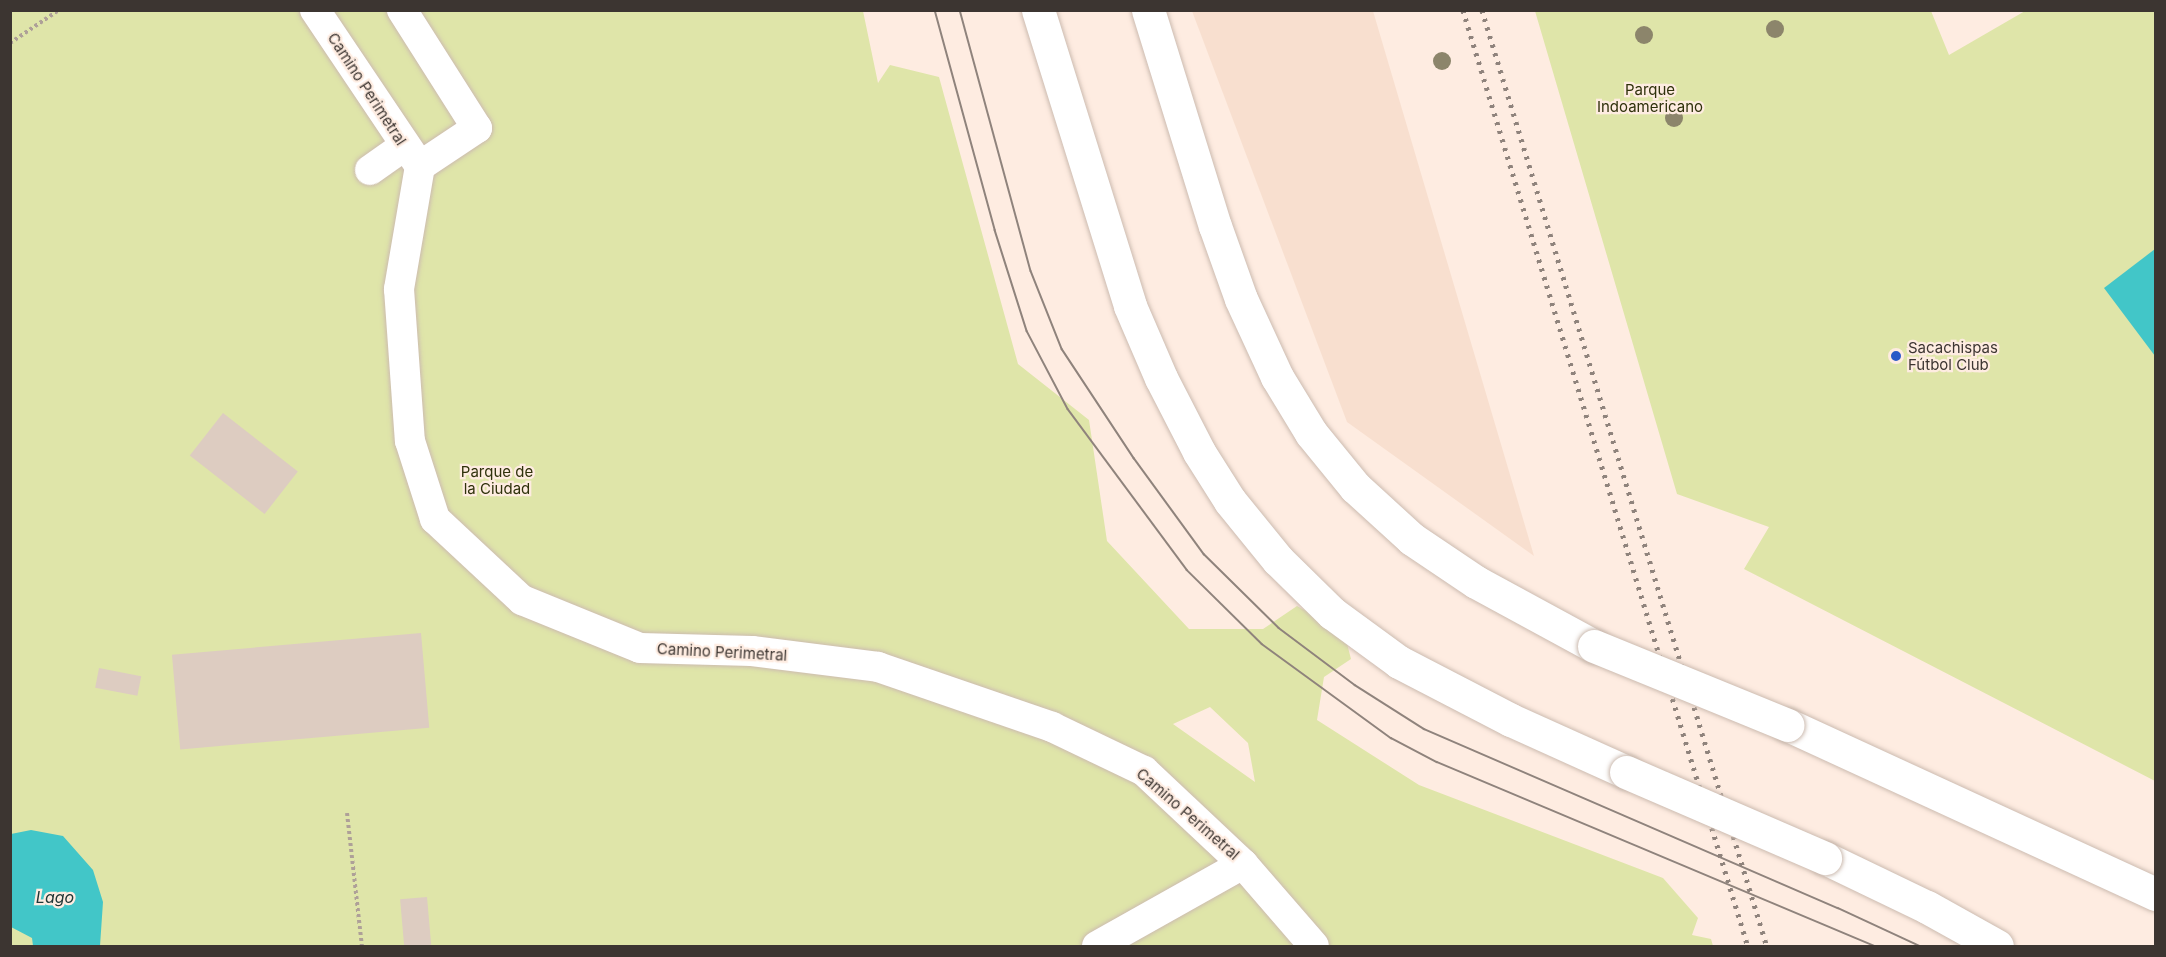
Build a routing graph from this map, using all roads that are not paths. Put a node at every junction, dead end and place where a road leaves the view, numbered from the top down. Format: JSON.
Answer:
{"nodes":[{"id":1,"x":315,"y":10,"type":"edge"},
{"id":2,"x":402,"y":10,"type":"edge"},
{"id":3,"x":1038,"y":10,"type":"edge"},
{"id":4,"x":1148,"y":10,"type":"edge"},
{"id":5,"x":412,"y":156,"type":"junction"},
{"id":6,"x":370,"y":170,"type":"dead end"},
{"id":7,"x":1243,"y":864,"type":"junction"},
{"id":8,"x":2156,"y":894,"type":"edge"},
{"id":9,"x":1097,"y":946,"type":"edge"},
{"id":10,"x":1314,"y":946,"type":"edge"},
{"id":11,"x":1997,"y":946,"type":"edge"}],
"edges":[{"from":1,"to":5,"type":"street","name":"Camino Perimetral"},
{"from":2,"to":5,"type":"street"},
{"from":3,"to":11,"type":"main road","bridge":true},
{"from":4,"to":8,"type":"main road","bridge":true},
{"from":5,"to":6,"type":"street"},
{"from":5,"to":7,"type":"street","name":"Camino Perimetral"},
{"from":7,"to":9,"type":"street"},
{"from":7,"to":10,"type":"street","name":"Camino Perimetral"}]}
